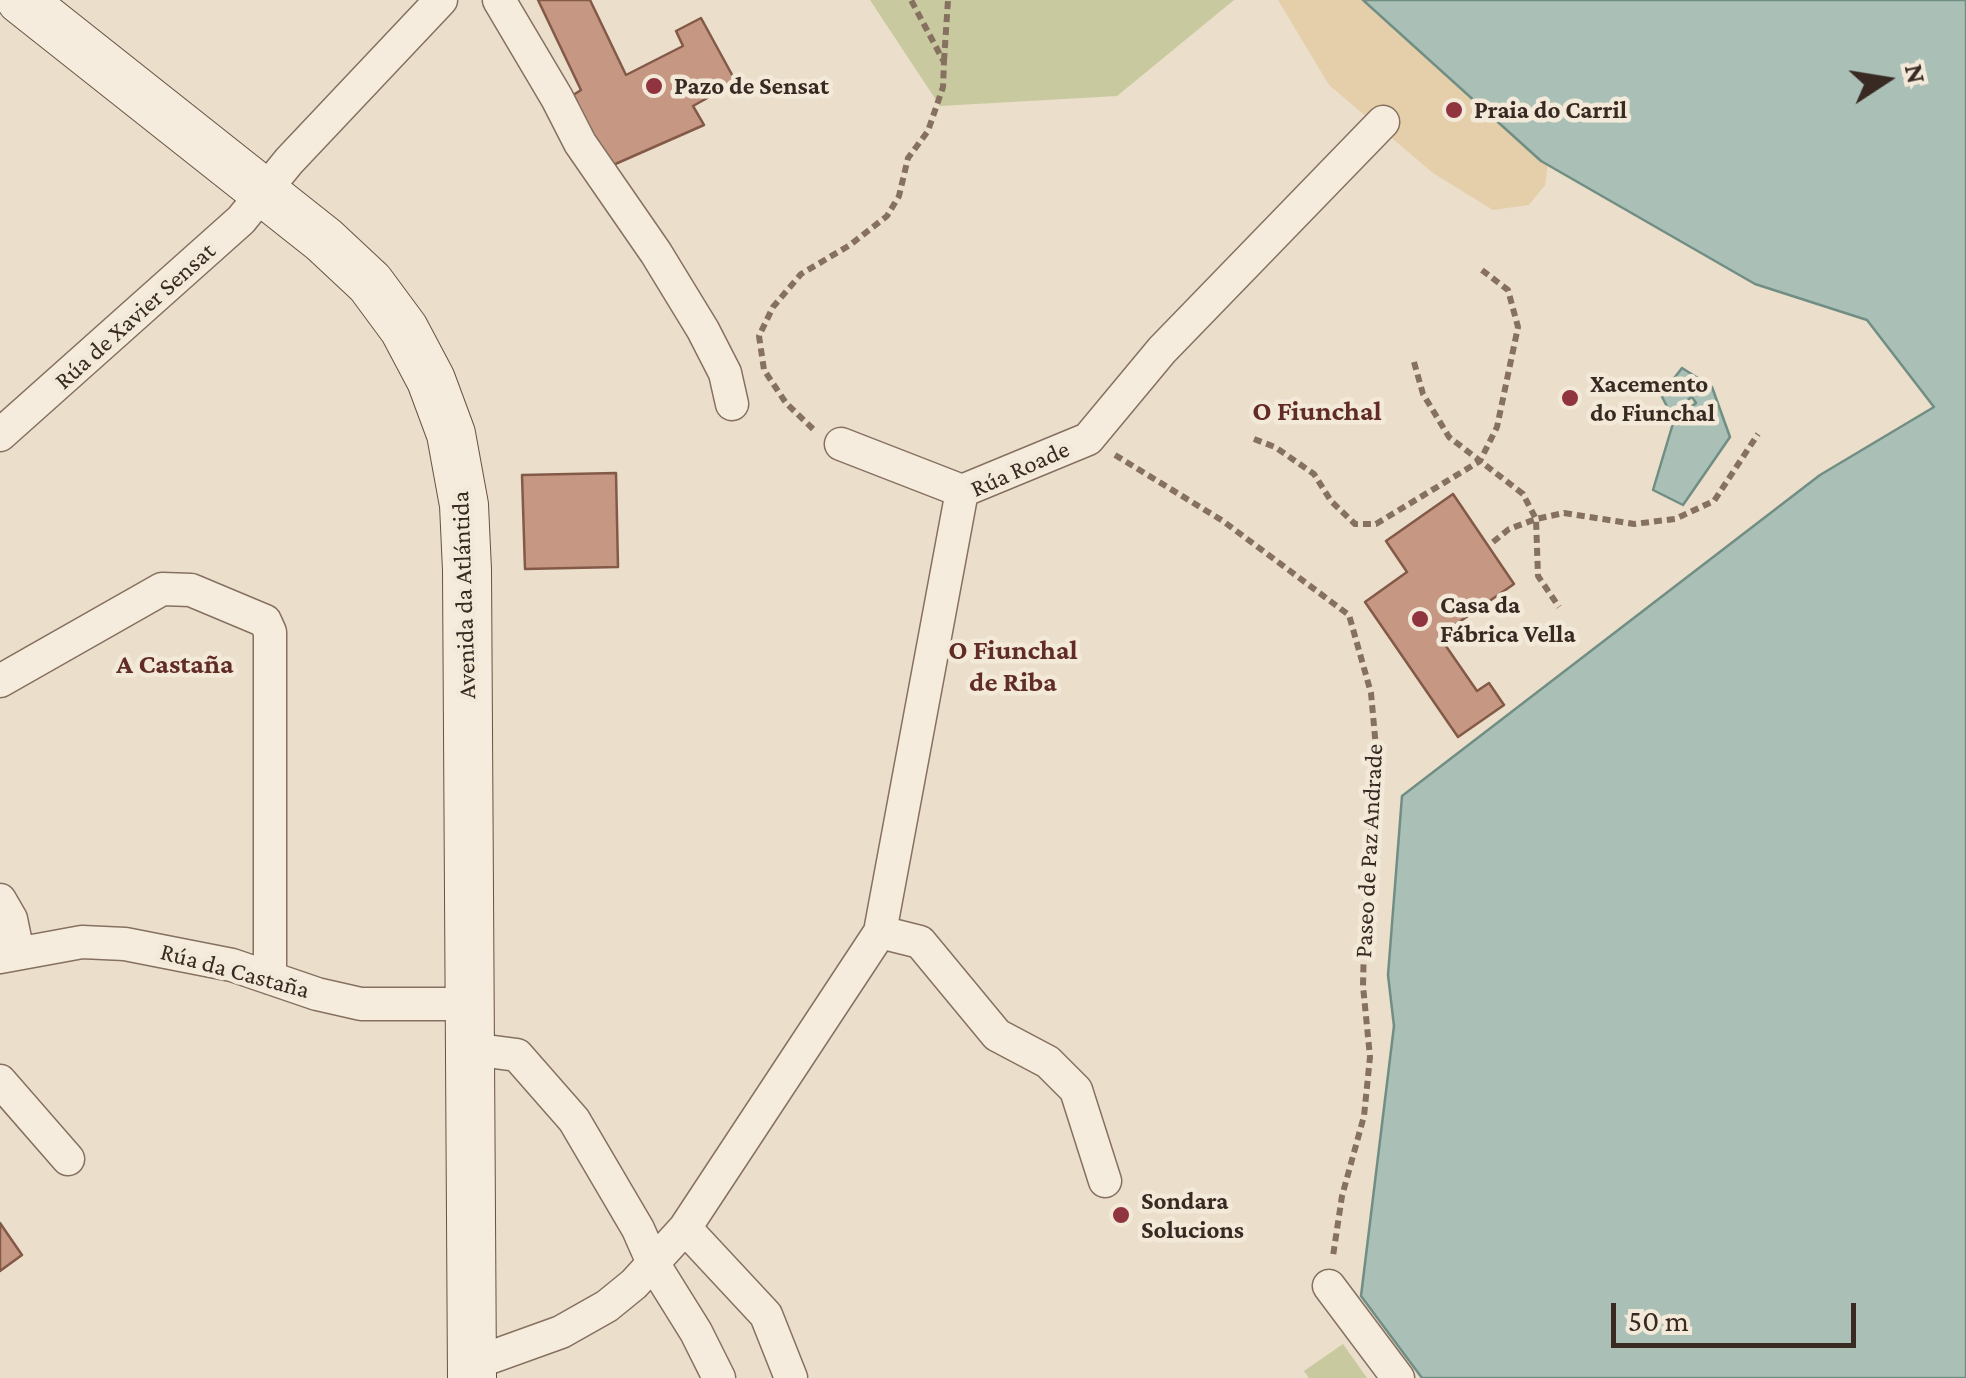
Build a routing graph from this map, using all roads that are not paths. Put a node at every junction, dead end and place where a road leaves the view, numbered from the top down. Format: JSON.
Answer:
{"nodes":[{"id":1,"x":21,"y":0,"type":"edge"},
{"id":2,"x":441,"y":0,"type":"edge"},
{"id":3,"x":499,"y":0,"type":"edge"},
{"id":4,"x":1383,"y":122,"type":"dead end"},
{"id":5,"x":264,"y":190,"type":"junction"},
{"id":6,"x":732,"y":404,"type":"dead end"},
{"id":7,"x":0,"y":434,"type":"edge"},
{"id":8,"x":841,"y":444,"type":"road end"},
{"id":9,"x":962,"y":491,"type":"junction"},
{"id":10,"x":0,"y":681,"type":"edge"},
{"id":11,"x":0,"y":900,"type":"edge"},
{"id":12,"x":880,"y":932,"type":"junction"},
{"id":13,"x":9,"y":955,"type":"edge"},
{"id":14,"x":270,"y":978,"type":"junction"},
{"id":15,"x":471,"y":1026,"type":"junction"},
{"id":16,"x":0,"y":1080,"type":"edge"},
{"id":17,"x":68,"y":1160,"type":"dead end"},
{"id":18,"x":1105,"y":1181,"type":"dead end"},
{"id":19,"x":685,"y":1228,"type":"junction"},
{"id":20,"x":653,"y":1263,"type":"junction"},
{"id":21,"x":1329,"y":1286,"type":"road end"},
{"id":22,"x":472,"y":1371,"type":"edge"},
{"id":23,"x":719,"y":1378,"type":"edge"},
{"id":24,"x":792,"y":1378,"type":"edge"},
{"id":25,"x":1398,"y":1378,"type":"edge"}],
"edges":[{"from":1,"to":5,"type":"street","name":"Avenida da Atlántida"},
{"from":2,"to":5,"type":"street","name":"Rúa de Xavier Sensat"},
{"from":3,"to":6,"type":"street"},
{"from":4,"to":9,"type":"street","name":"Rúa Roade"},
{"from":5,"to":7,"type":"street","name":"Rúa de Xavier Sensat"},
{"from":5,"to":15,"type":"street","name":"Avenida da Atlántida"},
{"from":8,"to":9,"type":"street"},
{"from":9,"to":12,"type":"street","name":"Rúa Roade"},
{"from":10,"to":14,"type":"street"},
{"from":11,"to":13,"type":"street"},
{"from":12,"to":18,"type":"street"},
{"from":12,"to":19,"type":"street","name":"Rúa Roade"},
{"from":13,"to":14,"type":"street","name":"Rúa da Castaña"},
{"from":14,"to":15,"type":"street","name":"Rúa da Castaña"},
{"from":15,"to":20,"type":"street","name":"Rúa da Castaña"},
{"from":15,"to":22,"type":"street","name":"Avenida da Atlántida"},
{"from":16,"to":17,"type":"street"},
{"from":19,"to":20,"type":"street","name":"Rúa Roade"},
{"from":19,"to":24,"type":"street"},
{"from":20,"to":22,"type":"street","name":"Rúa Roade"},
{"from":20,"to":23,"type":"street","name":"Rúa da Castaña"},
{"from":21,"to":25,"type":"street"}]}
